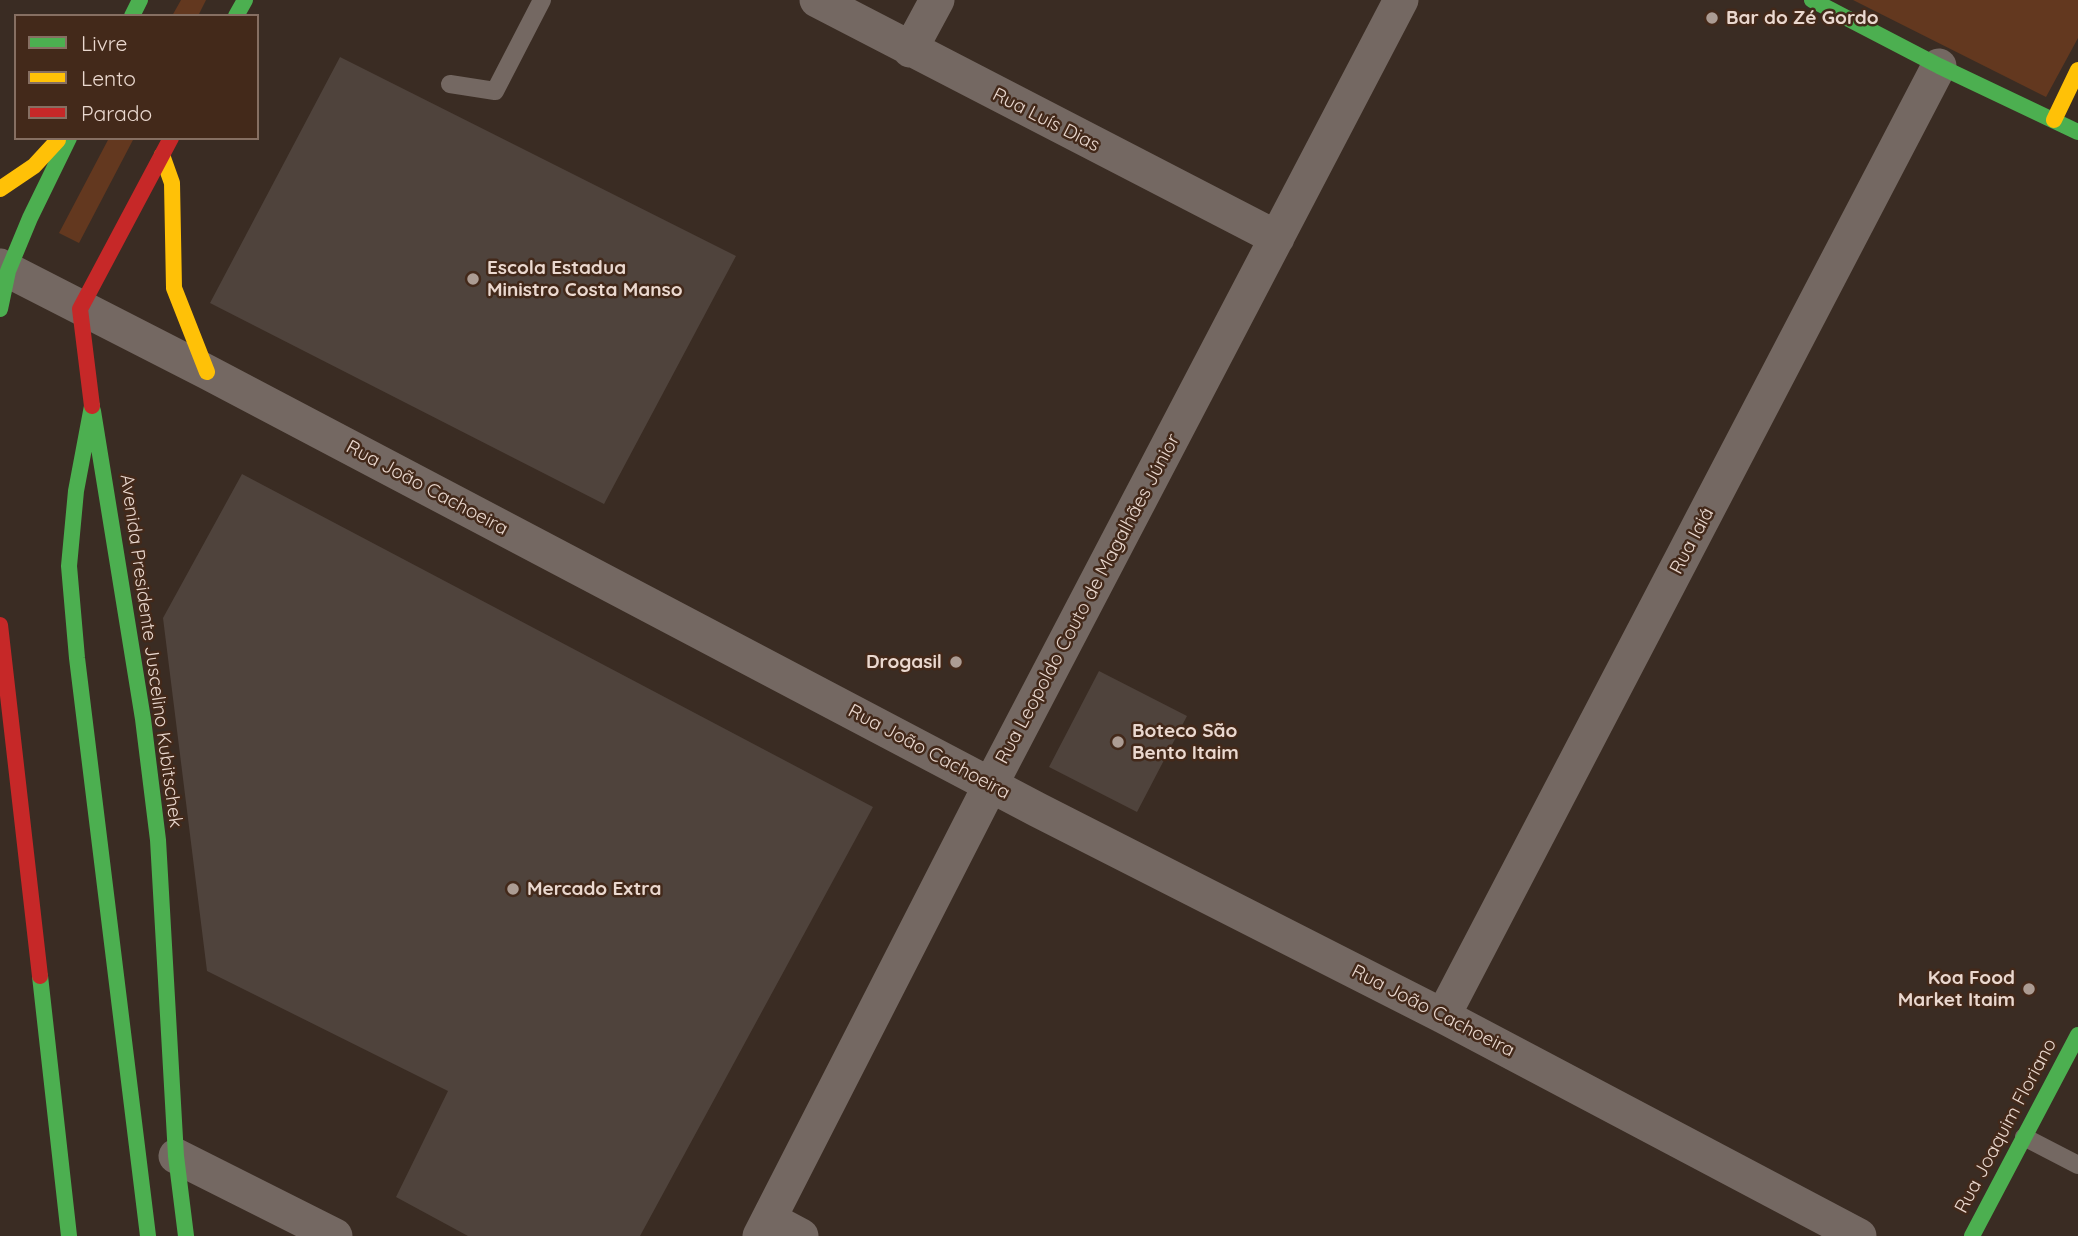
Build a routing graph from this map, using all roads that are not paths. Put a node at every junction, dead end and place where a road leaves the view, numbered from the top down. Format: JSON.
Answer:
{"nodes":[{"id":1,"x":542,"y":0,"type":"edge"},
{"id":2,"x":817,"y":0,"type":"edge"},
{"id":3,"x":937,"y":0,"type":"edge"},
{"id":4,"x":1401,"y":0,"type":"edge"},
{"id":5,"x":1812,"y":0,"type":"edge"},
{"id":6,"x":911,"y":50,"type":"junction"},
{"id":7,"x":1940,"y":66,"type":"junction"},
{"id":8,"x":2078,"y":70,"type":"edge"},
{"id":9,"x":450,"y":84,"type":"dead end"},
{"id":10,"x":2054,"y":120,"type":"junction"},
{"id":11,"x":2078,"y":132,"type":"edge"},
{"id":12,"x":57,"y":140,"type":"edge"},
{"id":13,"x":68,"y":140,"type":"edge"},
{"id":14,"x":170,"y":140,"type":"edge"},
{"id":15,"x":162,"y":155,"type":"junction"},
{"id":16,"x":0,"y":189,"type":"edge"},
{"id":17,"x":1277,"y":238,"type":"junction"},
{"id":18,"x":4,"y":269,"type":"edge"},
{"id":19,"x":0,"y":309,"type":"edge"},
{"id":20,"x":80,"y":309,"type":"junction"},
{"id":21,"x":206,"y":372,"type":"junction"},
{"id":22,"x":92,"y":405,"type":"junction"},
{"id":23,"x":0,"y":625,"type":"edge"},
{"id":24,"x":991,"y":784,"type":"junction"},
{"id":25,"x":1443,"y":1016,"type":"junction"},
{"id":26,"x":2078,"y":1035,"type":"edge"},
{"id":27,"x":2024,"y":1137,"type":"junction"},
{"id":28,"x":176,"y":1156,"type":"junction"},
{"id":29,"x":2078,"y":1165,"type":"edge"},
{"id":30,"x":764,"y":1227,"type":"edge"},
{"id":31,"x":69,"y":1236,"type":"edge"},
{"id":32,"x":148,"y":1236,"type":"edge"},
{"id":33,"x":186,"y":1236,"type":"edge"},
{"id":34,"x":335,"y":1236,"type":"edge"},
{"id":35,"x":801,"y":1236,"type":"edge"},
{"id":36,"x":1859,"y":1236,"type":"edge"},
{"id":37,"x":1972,"y":1236,"type":"edge"}],
"edges":[{"from":1,"to":9,"type":"lane"},
{"from":2,"to":6,"type":"street","name":"Rua Luís Dias"},
{"from":3,"to":6,"type":"street"},
{"from":4,"to":17,"type":"street","name":"Rua Leopoldo Couto de Magalhães Júnior"},
{"from":5,"to":7,"type":"main road"},
{"from":6,"to":17,"type":"street","name":"Rua Luís Dias"},
{"from":7,"to":10,"type":"main road"},
{"from":7,"to":25,"type":"street","name":"Rua Iaiá"},
{"from":8,"to":10,"type":"main road"},
{"from":10,"to":11,"type":"main road"},
{"from":12,"to":16,"type":"main road"},
{"from":13,"to":18,"type":"main road"},
{"from":14,"to":15,"type":"main road"},
{"from":15,"to":20,"type":"main road"},
{"from":15,"to":21,"type":"main road"},
{"from":17,"to":24,"type":"street","name":"Rua Leopoldo Couto de Magalhães Júnior"},
{"from":18,"to":19,"type":"main road"},
{"from":18,"to":20,"type":"street","name":"Rua João Cachoeira"},
{"from":20,"to":21,"type":"street","name":"Rua João Cachoeira"},
{"from":20,"to":22,"type":"main road","name":"Avenida Presidente Juscelino Kubitschek"},
{"from":21,"to":24,"type":"street","name":"Rua João Cachoeira"},
{"from":22,"to":28,"type":"main road","name":"Avenida Presidente Juscelino Kubitschek"},
{"from":22,"to":32,"type":"main road"},
{"from":23,"to":31,"type":"main road"},
{"from":24,"to":25,"type":"street","name":"Rua João Cachoeira"},
{"from":24,"to":30,"type":"street","name":"Rua Leopoldo Couto de Magalhães Júnior"},
{"from":25,"to":36,"type":"street","name":"Rua João Cachoeira"},
{"from":26,"to":27,"type":"main road","name":"Rua Joaquim Floriano"},
{"from":27,"to":29,"type":"lane"},
{"from":27,"to":37,"type":"main road","name":"Rua Joaquim Floriano"},
{"from":28,"to":33,"type":"main road","name":"Avenida Presidente Juscelino Kubitschek"},
{"from":28,"to":34,"type":"street"},
{"from":30,"to":35,"type":"street"}]}
